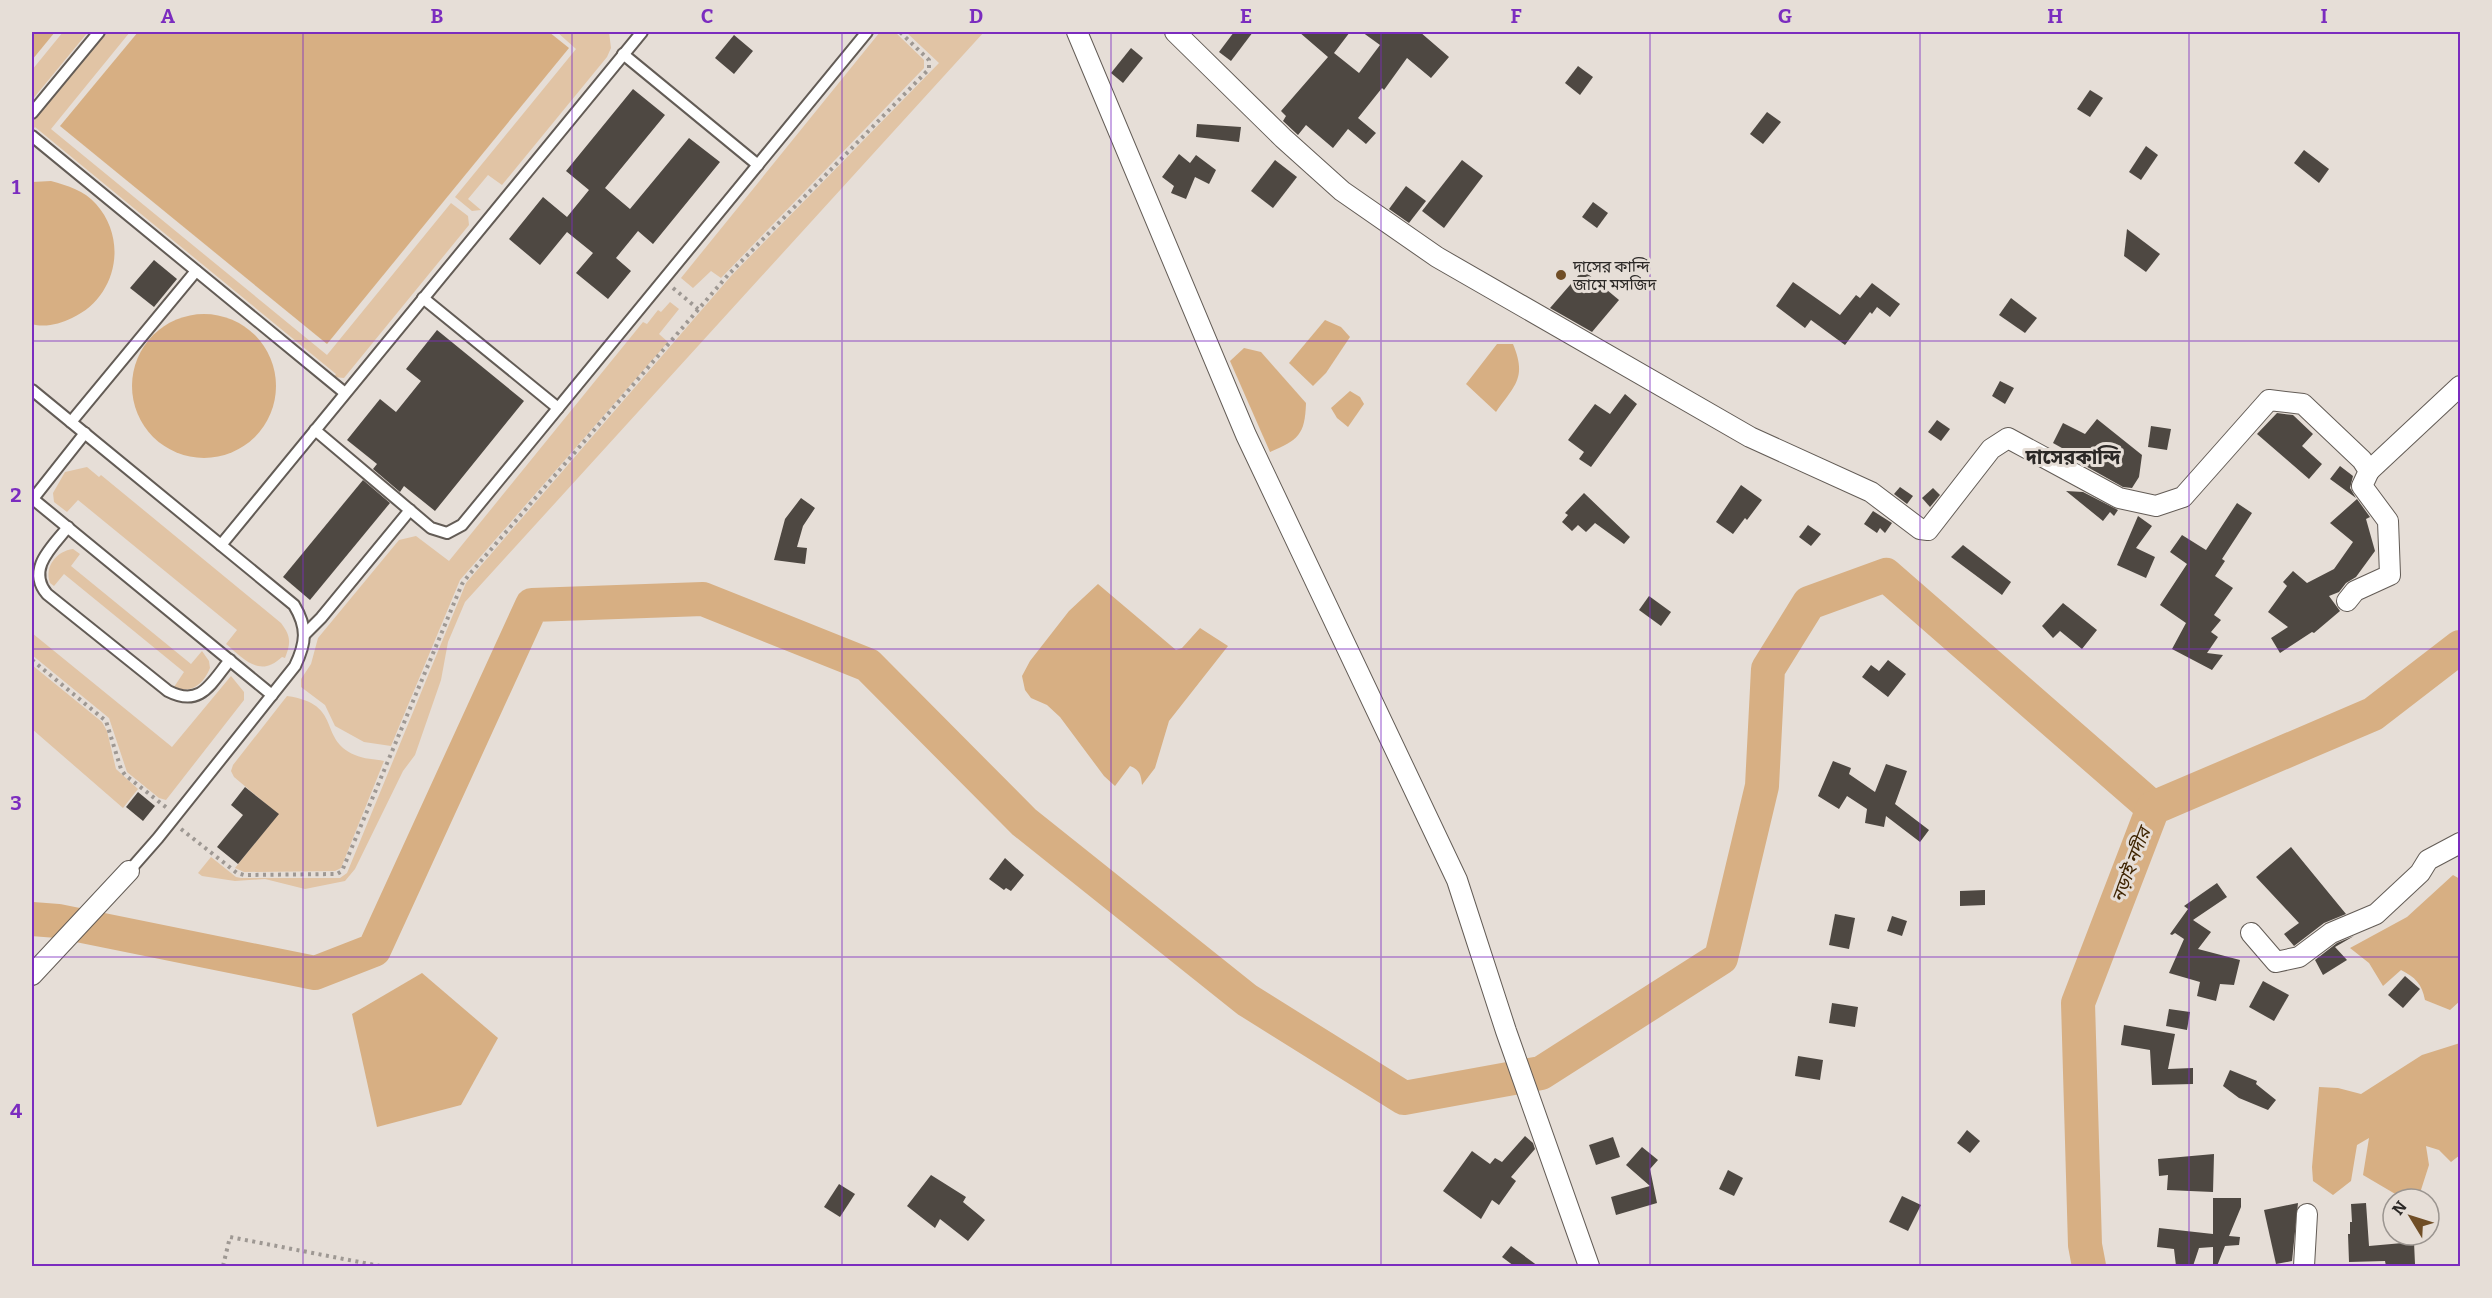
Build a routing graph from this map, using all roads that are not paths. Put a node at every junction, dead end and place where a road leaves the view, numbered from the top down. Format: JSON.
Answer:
{"nodes":[{"id":1,"x":99,"y":32,"type":"edge"},
{"id":2,"x":867,"y":32,"type":"edge"},
{"id":3,"x":1077,"y":32,"type":"edge"},
{"id":4,"x":1175,"y":32,"type":"edge"},
{"id":5,"x":637,"y":33,"type":"edge"},
{"id":6,"x":623,"y":54,"type":"junction"},
{"id":7,"x":32,"y":113,"type":"edge"},
{"id":8,"x":32,"y":136,"type":"edge"},
{"id":9,"x":758,"y":165,"type":"junction"},
{"id":10,"x":196,"y":271,"type":"junction"},
{"id":11,"x":423,"y":298,"type":"junction"},
{"id":12,"x":2460,"y":386,"type":"edge"},
{"id":13,"x":32,"y":390,"type":"edge"},
{"id":14,"x":345,"y":393,"type":"junction"},
{"id":15,"x":558,"y":408,"type":"junction"},
{"id":16,"x":71,"y":422,"type":"junction"},
{"id":17,"x":315,"y":430,"type":"junction"},
{"id":18,"x":85,"y":434,"type":"junction"},
{"id":19,"x":2369,"y":471,"type":"junction"},
{"id":20,"x":32,"y":499,"type":"edge"},
{"id":21,"x":410,"y":510,"type":"junction"},
{"id":22,"x":68,"y":527,"type":"junction"},
{"id":23,"x":221,"y":544,"type":"junction"},
{"id":24,"x":2347,"y":601,"type":"dead end"},
{"id":25,"x":304,"y":634,"type":"junction"},
{"id":26,"x":230,"y":660,"type":"junction"},
{"id":27,"x":272,"y":695,"type":"junction"},
{"id":28,"x":2460,"y":843,"type":"edge"},
{"id":29,"x":129,"y":871,"type":"joint"},
{"id":30,"x":2250,"y":933,"type":"dead end"},
{"id":31,"x":32,"y":975,"type":"edge"},
{"id":32,"x":2307,"y":1214,"type":"dead end"},
{"id":33,"x":1589,"y":1266,"type":"edge"},
{"id":34,"x":2304,"y":1266,"type":"edge"}],
"edges":[{"from":1,"to":7,"type":"lane"},
{"from":2,"to":9,"type":"lane"},
{"from":3,"to":33,"type":"street"},
{"from":4,"to":19,"type":"street"},
{"from":5,"to":6,"type":"lane"},
{"from":6,"to":9,"type":"lane"},
{"from":6,"to":11,"type":"lane"},
{"from":8,"to":10,"type":"lane"},
{"from":9,"to":15,"type":"lane"},
{"from":10,"to":14,"type":"lane"},
{"from":10,"to":16,"type":"lane"},
{"from":11,"to":14,"type":"lane"},
{"from":11,"to":15,"type":"lane"},
{"from":12,"to":19,"type":"street"},
{"from":13,"to":16,"type":"lane"},
{"from":14,"to":17,"type":"lane"},
{"from":15,"to":21,"type":"lane"},
{"from":16,"to":18,"type":"lane"},
{"from":17,"to":21,"type":"lane"},
{"from":17,"to":23,"type":"lane"},
{"from":18,"to":20,"type":"lane"},
{"from":18,"to":23,"type":"lane"},
{"from":19,"to":24,"type":"street"},
{"from":20,"to":22,"type":"lane"},
{"from":21,"to":25,"type":"lane"},
{"from":22,"to":26,"type":"lane"},
{"from":22,"to":26,"type":"lane"},
{"from":23,"to":25,"type":"lane"},
{"from":25,"to":27,"type":"lane"},
{"from":26,"to":27,"type":"lane"},
{"from":27,"to":29,"type":"lane"},
{"from":28,"to":30,"type":"street"},
{"from":29,"to":31,"type":"street"},
{"from":32,"to":34,"type":"street"}]}
